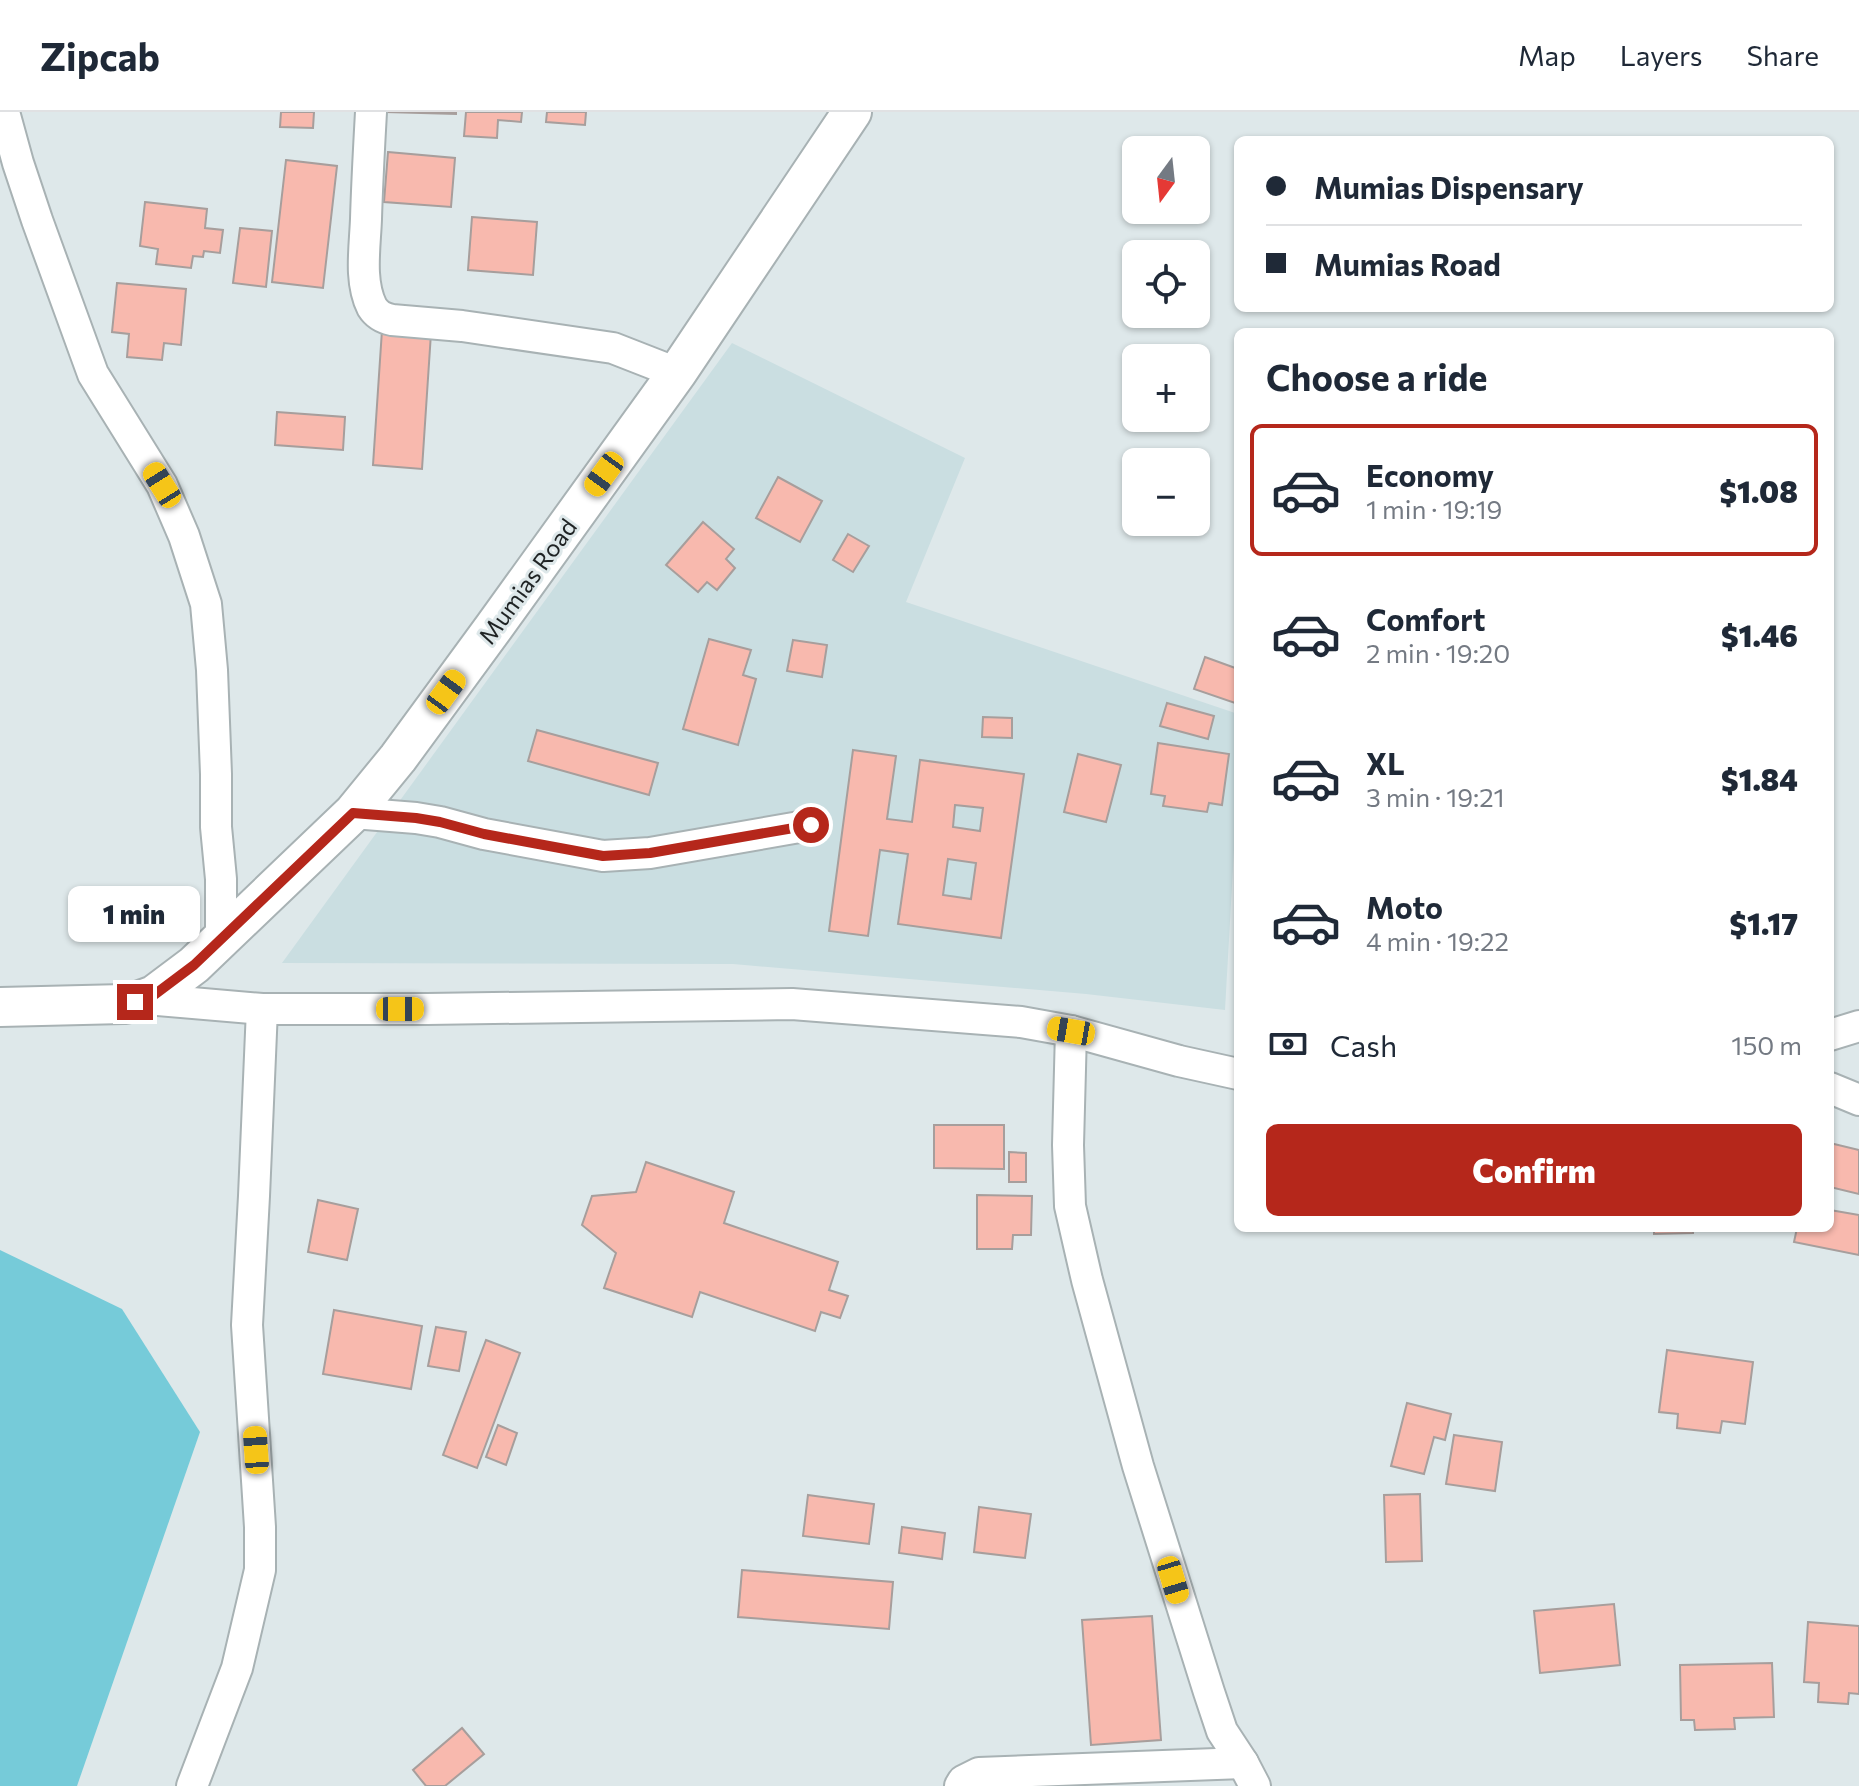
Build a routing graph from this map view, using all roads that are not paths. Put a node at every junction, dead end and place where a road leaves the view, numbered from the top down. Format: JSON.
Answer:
{"nodes":[{"id":1,"x":4,"y":112,"type":"edge"},
{"id":2,"x":371,"y":112,"type":"edge"},
{"id":3,"x":852,"y":112,"type":"edge"},
{"id":4,"x":677,"y":373,"type":"junction"},
{"id":5,"x":353,"y":813,"type":"junction"},
{"id":6,"x":811,"y":825,"type":"dead end"},
{"id":7,"x":221,"y":939,"type":"junction"},
{"id":8,"x":146,"y":999,"type":"junction"},
{"id":9,"x":0,"y":1007,"type":"edge"},
{"id":10,"x":262,"y":1009,"type":"junction"},
{"id":11,"x":1859,"y":1026,"type":"edge"},
{"id":12,"x":1071,"y":1031,"type":"junction"},
{"id":13,"x":1834,"y":1034,"type":"edge"},
{"id":14,"x":1234,"y":1073,"type":"edge"},
{"id":15,"x":1834,"y":1090,"type":"edge"},
{"id":16,"x":1859,"y":1100,"type":"edge"},
{"id":17,"x":1249,"y":1775,"type":"edge"},
{"id":18,"x":192,"y":1786,"type":"edge"},
{"id":19,"x":960,"y":1786,"type":"edge"}],
"edges":[{"from":1,"to":7,"type":"street"},
{"from":2,"to":4,"type":"street"},
{"from":3,"to":4,"type":"street","name":"Mumias Road"},
{"from":4,"to":5,"type":"street","name":"Mumias Road"},
{"from":5,"to":6,"type":"street"},
{"from":5,"to":7,"type":"street","name":"Mumias Road"},
{"from":7,"to":8,"type":"street","name":"Mumias Road"},
{"from":8,"to":9,"type":"street","name":"Mumias Road"},
{"from":8,"to":10,"type":"street"},
{"from":10,"to":12,"type":"street"},
{"from":10,"to":18,"type":"street"},
{"from":11,"to":13,"type":"street"},
{"from":12,"to":14,"type":"street"},
{"from":12,"to":17,"type":"street"},
{"from":15,"to":16,"type":"street"},
{"from":17,"to":19,"type":"street"}]}
